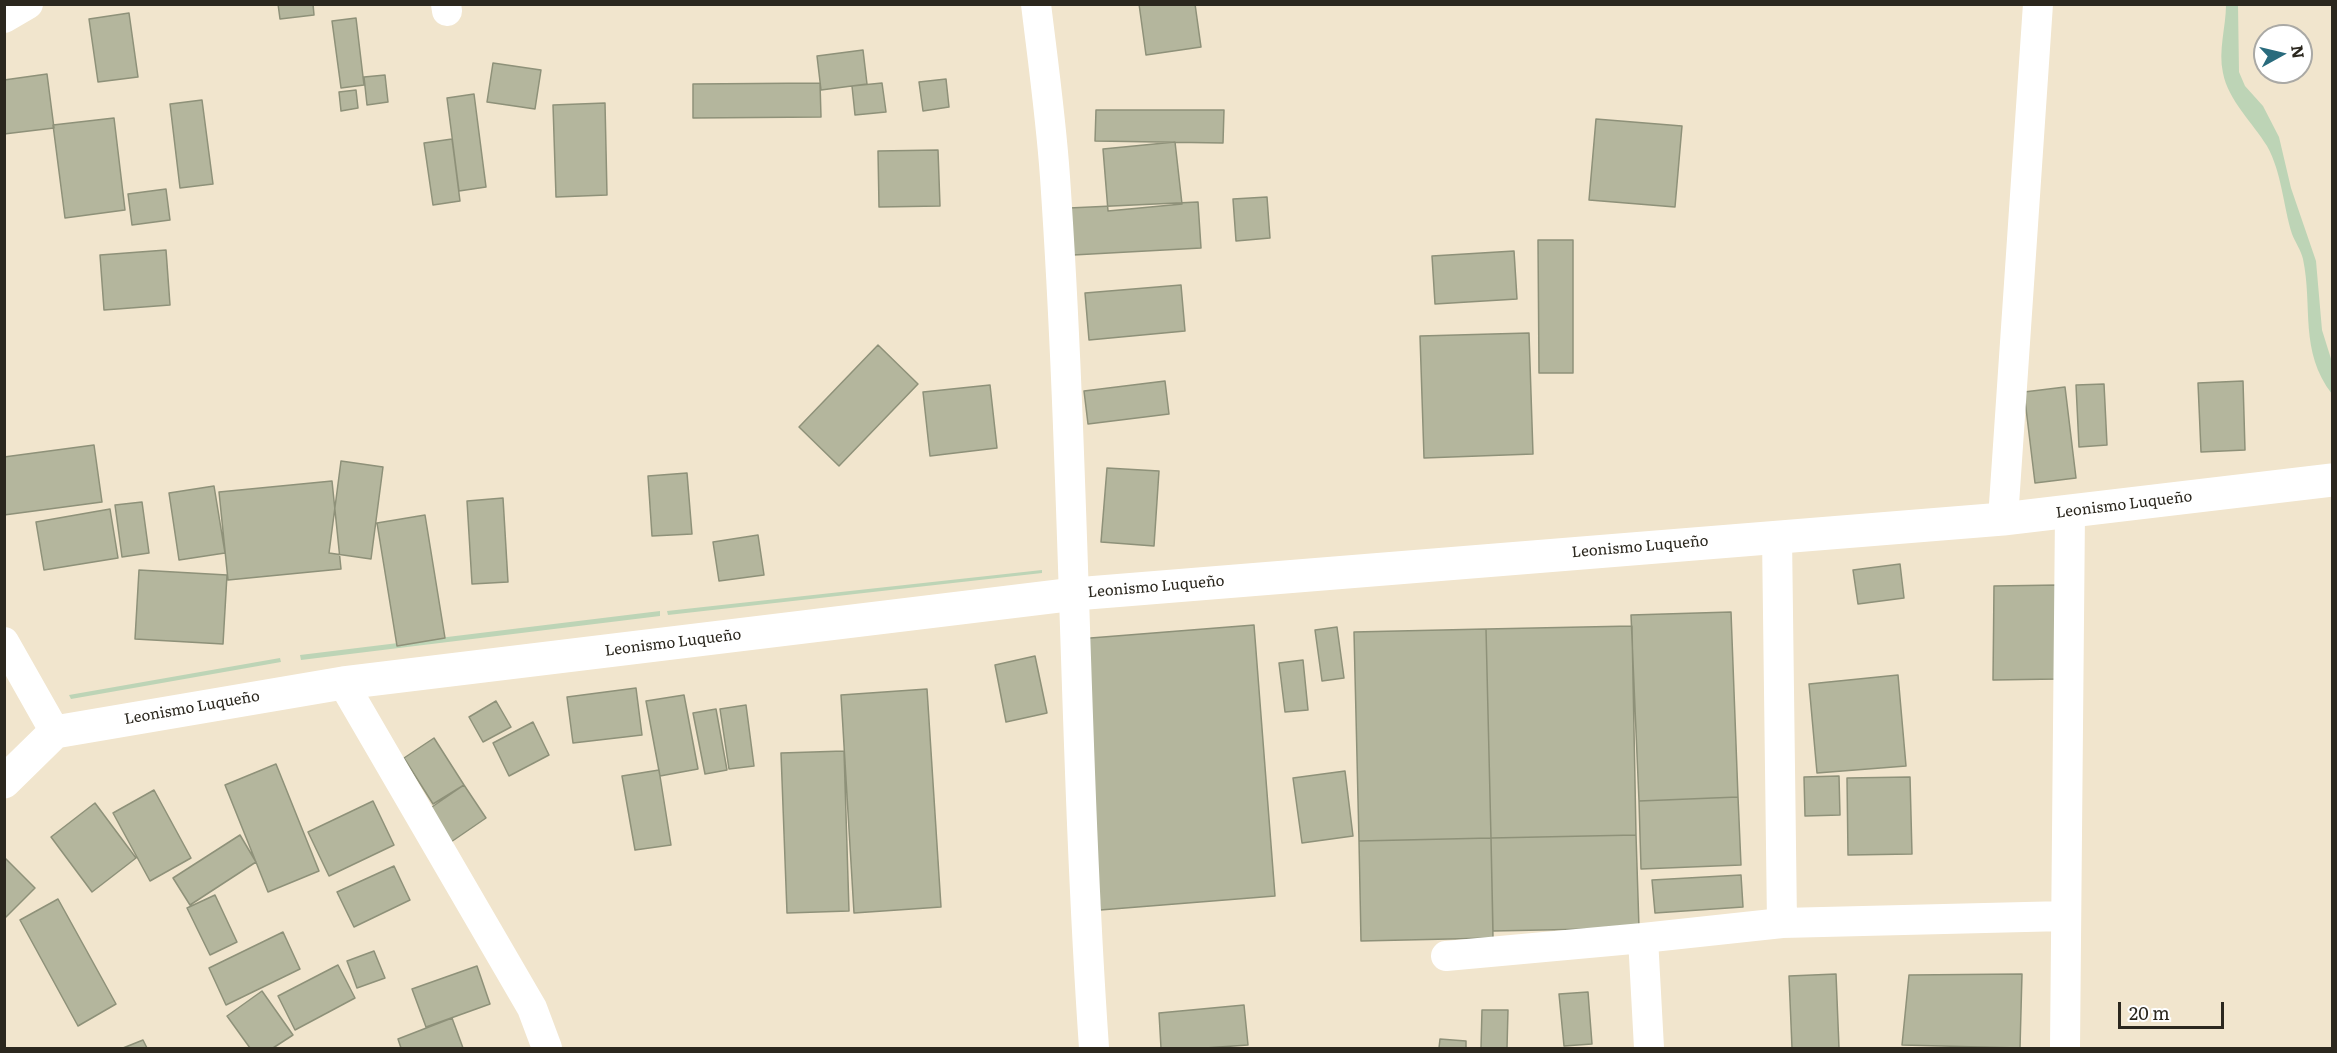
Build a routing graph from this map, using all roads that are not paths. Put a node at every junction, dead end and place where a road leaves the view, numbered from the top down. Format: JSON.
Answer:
{"nodes":[{"id":1,"x":28,"y":4,"type":"edge"},
{"id":2,"x":1036,"y":4,"type":"edge"},
{"id":3,"x":2037,"y":4,"type":"edge"},
{"id":4,"x":4,"y":18,"type":"edge"},
{"id":5,"x":2332,"y":480,"type":"edge"},
{"id":6,"x":2070,"y":512,"type":"junction"},
{"id":7,"x":2002,"y":519,"type":"junction"},
{"id":8,"x":1777,"y":536,"type":"junction"},
{"id":9,"x":1075,"y":594,"type":"junction"},
{"id":10,"x":4,"y":642,"type":"edge"},
{"id":11,"x":343,"y":682,"type":"junction"},
{"id":12,"x":55,"y":732,"type":"junction"},
{"id":13,"x":4,"y":782,"type":"edge"},
{"id":14,"x":2066,"y":915,"type":"junction"},
{"id":15,"x":1782,"y":923,"type":"junction"},
{"id":16,"x":1643,"y":938,"type":"junction"},
{"id":17,"x":1446,"y":956,"type":"dead end"},
{"id":18,"x":547,"y":1048,"type":"edge"},
{"id":19,"x":1094,"y":1048,"type":"edge"},
{"id":20,"x":1649,"y":1048,"type":"edge"},
{"id":21,"x":2065,"y":1048,"type":"edge"}],
"edges":[{"from":1,"to":4,"type":"street"},
{"from":2,"to":9,"type":"street"},
{"from":3,"to":7,"type":"street"},
{"from":5,"to":6,"type":"street","name":"Leonismo Luqueño"},
{"from":6,"to":7,"type":"street","name":"Leonismo Luqueño"},
{"from":6,"to":14,"type":"street"},
{"from":7,"to":8,"type":"street","name":"Leonismo Luqueño"},
{"from":8,"to":9,"type":"street","name":"Leonismo Luqueño"},
{"from":8,"to":15,"type":"street"},
{"from":9,"to":11,"type":"street","name":"Leonismo Luqueño"},
{"from":9,"to":19,"type":"street"},
{"from":10,"to":12,"type":"street"},
{"from":11,"to":12,"type":"street","name":"Leonismo Luqueño"},
{"from":11,"to":18,"type":"street"},
{"from":12,"to":13,"type":"street"},
{"from":14,"to":15,"type":"street"},
{"from":14,"to":21,"type":"street"},
{"from":15,"to":16,"type":"street"},
{"from":16,"to":17,"type":"street"},
{"from":16,"to":20,"type":"street"}]}
